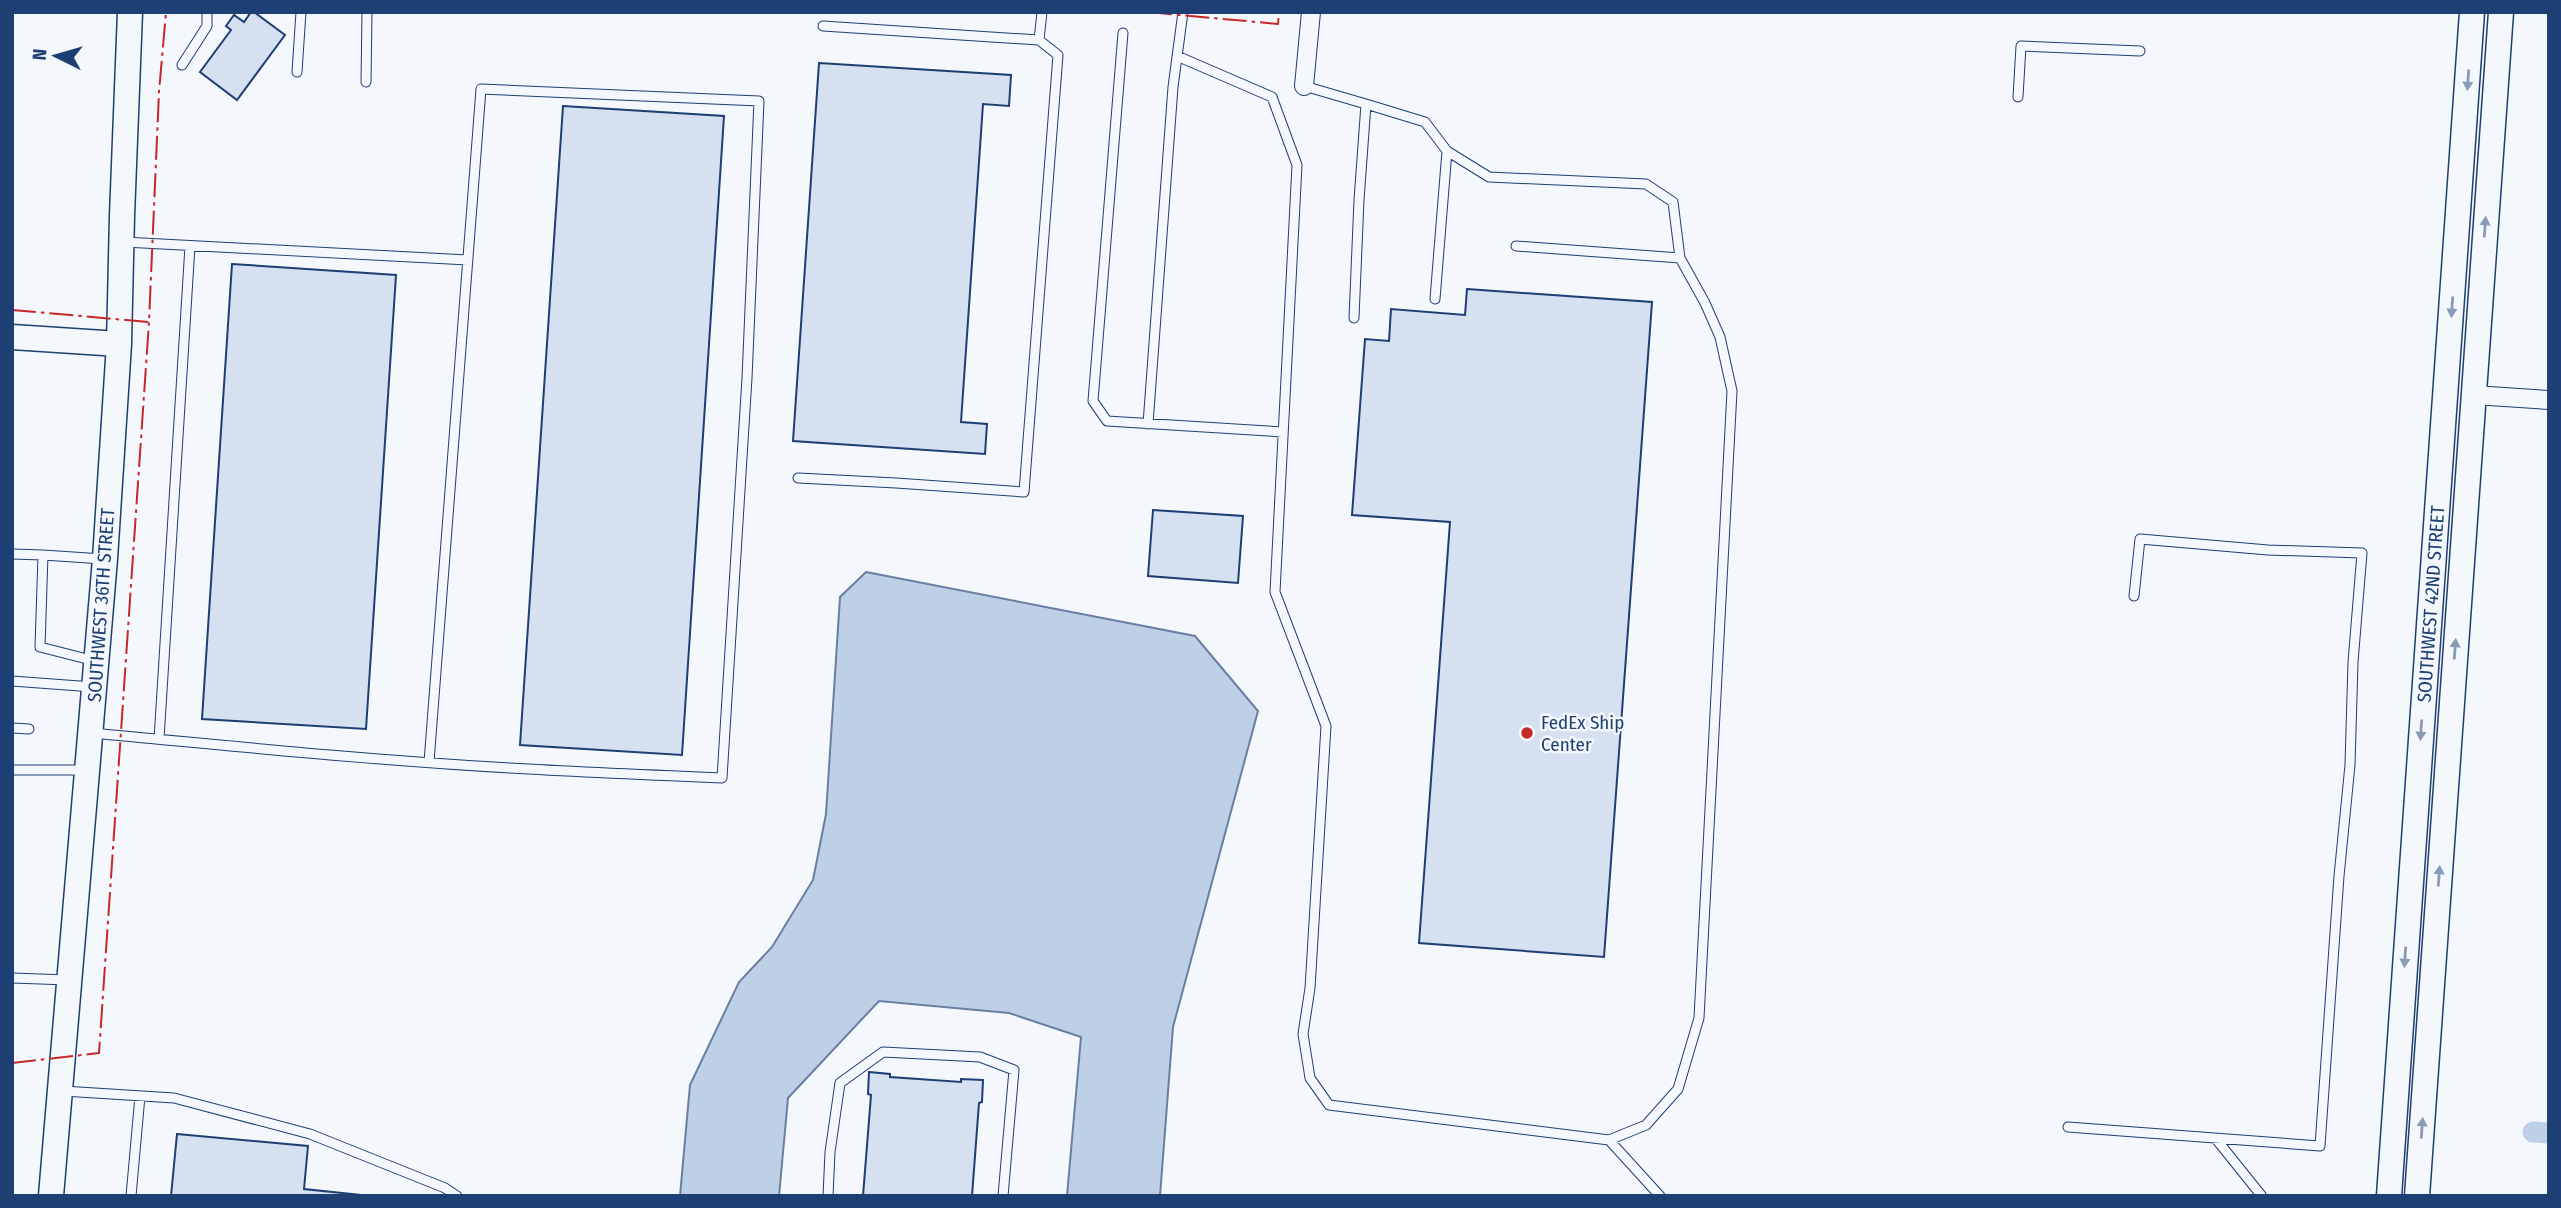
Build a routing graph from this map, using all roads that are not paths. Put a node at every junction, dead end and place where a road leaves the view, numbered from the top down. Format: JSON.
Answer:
{"nodes":[{"id":1,"x":130,"y":12,"type":"edge"},
{"id":2,"x":207,"y":12,"type":"edge"},
{"id":3,"x":301,"y":12,"type":"edge"},
{"id":4,"x":367,"y":12,"type":"edge"},
{"id":5,"x":1042,"y":12,"type":"edge"},
{"id":6,"x":1183,"y":12,"type":"edge"},
{"id":7,"x":1311,"y":12,"type":"edge"},
{"id":8,"x":2472,"y":12,"type":"edge"},
{"id":9,"x":2501,"y":12,"type":"edge"},
{"id":10,"x":823,"y":26,"type":"dead end"},
{"id":11,"x":1124,"y":33,"type":"dead end"},
{"id":12,"x":1039,"y":40,"type":"junction"},
{"id":13,"x":2140,"y":51,"type":"dead end"},
{"id":14,"x":1177,"y":56,"type":"junction"},
{"id":15,"x":182,"y":65,"type":"dead end"},
{"id":16,"x":298,"y":72,"type":"dead end"},
{"id":17,"x":366,"y":82,"type":"dead end"},
{"id":18,"x":1304,"y":86,"type":"joint"},
{"id":19,"x":2018,"y":97,"type":"dead end"},
{"id":20,"x":1366,"y":104,"type":"junction"},
{"id":21,"x":1447,"y":151,"type":"junction"},
{"id":22,"x":121,"y":242,"type":"junction"},
{"id":23,"x":190,"y":246,"type":"junction"},
{"id":24,"x":1516,"y":246,"type":"dead end"},
{"id":25,"x":1680,"y":258,"type":"junction"},
{"id":26,"x":468,"y":260,"type":"junction"},
{"id":27,"x":1435,"y":299,"type":"dead end"},
{"id":28,"x":1354,"y":318,"type":"dead end"},
{"id":29,"x":12,"y":337,"type":"edge"},
{"id":30,"x":119,"y":344,"type":"junction"},
{"id":31,"x":2474,"y":395,"type":"junction"},
{"id":32,"x":2549,"y":400,"type":"edge"},
{"id":33,"x":1148,"y":424,"type":"junction"},
{"id":34,"x":1283,"y":432,"type":"junction"},
{"id":35,"x":798,"y":478,"type":"dead end"},
{"id":36,"x":2434,"y":552,"type":"junction"},
{"id":37,"x":12,"y":554,"type":"edge"},
{"id":38,"x":43,"y":555,"type":"junction"},
{"id":39,"x":105,"y":559,"type":"junction"},
{"id":40,"x":2134,"y":596,"type":"dead end"},
{"id":41,"x":2458,"y":615,"type":"junction"},
{"id":42,"x":97,"y":662,"type":"junction"},
{"id":43,"x":12,"y":681,"type":"edge"},
{"id":44,"x":94,"y":687,"type":"junction"},
{"id":45,"x":12,"y":728,"type":"edge"},
{"id":46,"x":29,"y":729,"type":"dead end"},
{"id":47,"x":90,"y":733,"type":"junction"},
{"id":48,"x":159,"y":739,"type":"junction"},
{"id":49,"x":429,"y":762,"type":"junction"},
{"id":50,"x":12,"y":770,"type":"edge"},
{"id":51,"x":88,"y":770,"type":"junction"},
{"id":52,"x":12,"y":978,"type":"edge"},
{"id":53,"x":70,"y":980,"type":"junction"},
{"id":54,"x":61,"y":1091,"type":"junction"},
{"id":55,"x":140,"y":1097,"type":"junction"},
{"id":56,"x":2068,"y":1127,"type":"dead end"},
{"id":57,"x":2216,"y":1139,"type":"junction"},
{"id":58,"x":1609,"y":1140,"type":"junction"},
{"id":59,"x":2404,"y":1185,"type":"edge"},
{"id":60,"x":2261,"y":1195,"type":"edge"},
{"id":61,"x":51,"y":1196,"type":"edge"},
{"id":62,"x":131,"y":1196,"type":"edge"},
{"id":63,"x":457,"y":1196,"type":"edge"},
{"id":64,"x":828,"y":1196,"type":"edge"},
{"id":65,"x":1003,"y":1196,"type":"edge"},
{"id":66,"x":1660,"y":1196,"type":"edge"}],
"edges":[{"from":1,"to":22,"type":"street","name":"SOUTHWEST 36TH STREET"},
{"from":2,"to":15,"type":"lane"},
{"from":3,"to":16,"type":"lane"},
{"from":4,"to":17,"type":"lane"},
{"from":5,"to":12,"type":"lane"},
{"from":6,"to":14,"type":"lane"},
{"from":7,"to":18,"type":"street"},
{"from":8,"to":36,"type":"street","name":"SOUTHWEST 42ND STREET","one_way":true},
{"from":31,"to":9,"type":"street","name":"SOUTHWEST 42ND STREET","one_way":true},
{"from":10,"to":12,"type":"lane"},
{"from":11,"to":33,"type":"lane"},
{"from":12,"to":35,"type":"lane"},
{"from":13,"to":19,"type":"lane"},
{"from":14,"to":33,"type":"lane"},
{"from":14,"to":34,"type":"lane"},
{"from":18,"to":20,"type":"lane"},
{"from":20,"to":21,"type":"lane"},
{"from":20,"to":28,"type":"lane"},
{"from":21,"to":25,"type":"lane"},
{"from":21,"to":27,"type":"lane"},
{"from":22,"to":23,"type":"lane"},
{"from":22,"to":30,"type":"street","name":"SOUTHWEST 36TH STREET"},
{"from":23,"to":26,"type":"lane"},
{"from":23,"to":48,"type":"lane"},
{"from":24,"to":25,"type":"lane"},
{"from":25,"to":58,"type":"lane"},
{"from":26,"to":49,"type":"lane"},
{"from":26,"to":49,"type":"lane"},
{"from":29,"to":30,"type":"street"},
{"from":30,"to":39,"type":"street","name":"SOUTHWEST 36TH STREET"},
{"from":31,"to":32,"type":"street"},
{"from":31,"to":41,"type":"street","name":"SOUTHWEST 42ND STREET"},
{"from":33,"to":34,"type":"lane"},
{"from":34,"to":58,"type":"lane"},
{"from":36,"to":41,"type":"street"},
{"from":36,"to":59,"type":"street","name":"SOUTHWEST 42ND STREET","one_way":true},
{"from":37,"to":38,"type":"lane"},
{"from":38,"to":39,"type":"lane"},
{"from":38,"to":42,"type":"lane"},
{"from":39,"to":42,"type":"street","name":"SOUTHWEST 36TH STREET"},
{"from":40,"to":57,"type":"lane"},
{"from":59,"to":41,"type":"street","name":"SOUTHWEST 42ND STREET","one_way":true},
{"from":42,"to":44,"type":"street","name":"SOUTHWEST 36TH STREET"},
{"from":43,"to":44,"type":"lane"},
{"from":44,"to":47,"type":"street","name":"SOUTHWEST 36TH STREET"},
{"from":45,"to":46,"type":"lane"},
{"from":47,"to":48,"type":"lane"},
{"from":47,"to":51,"type":"street","name":"SOUTHWEST 36TH STREET"},
{"from":48,"to":49,"type":"lane"},
{"from":50,"to":51,"type":"lane"},
{"from":51,"to":53,"type":"street","name":"SOUTHWEST 36TH STREET"},
{"from":52,"to":53,"type":"lane"},
{"from":53,"to":54,"type":"street","name":"SOUTHWEST 36TH STREET"},
{"from":54,"to":55,"type":"lane"},
{"from":54,"to":61,"type":"street","name":"SOUTHWEST 36TH STREET"},
{"from":55,"to":62,"type":"lane"},
{"from":55,"to":63,"type":"lane"},
{"from":56,"to":57,"type":"lane"},
{"from":57,"to":60,"type":"lane"},
{"from":58,"to":66,"type":"lane"},
{"from":64,"to":65,"type":"lane"}]}
